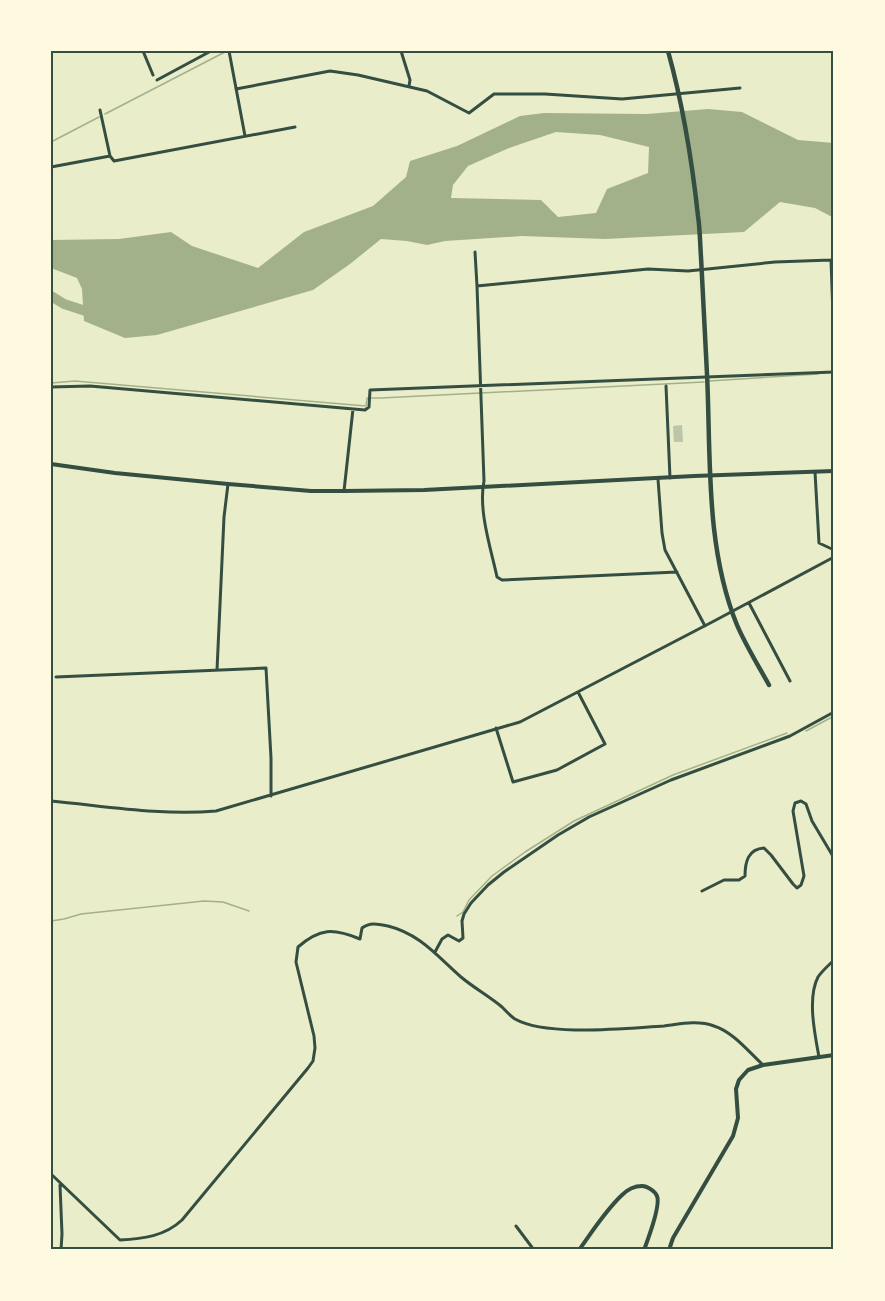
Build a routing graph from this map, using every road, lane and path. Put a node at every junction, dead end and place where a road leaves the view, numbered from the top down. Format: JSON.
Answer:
{"nodes":[{"id":1,"x":143,"y":51,"type":"edge"},
{"id":2,"x":211,"y":51,"type":"edge"},
{"id":3,"x":229,"y":51,"type":"edge"},
{"id":4,"x":401,"y":51,"type":"edge"},
{"id":5,"x":668,"y":51,"type":"edge"},
{"id":6,"x":153,"y":75,"type":"dead end"},
{"id":7,"x":157,"y":80,"type":"dead end"},
{"id":8,"x":409,"y":86,"type":"junction"},
{"id":9,"x":740,"y":88,"type":"dead end"},
{"id":10,"x":236,"y":89,"type":"junction"},
{"id":11,"x":678,"y":95,"type":"junction"},
{"id":12,"x":100,"y":110,"type":"dead end"},
{"id":13,"x":296,"y":127,"type":"dead end"},
{"id":14,"x":245,"y":136,"type":"junction"},
{"id":15,"x":110,"y":156,"type":"junction"},
{"id":16,"x":51,"y":167,"type":"edge"},
{"id":17,"x":475,"y":252,"type":"dead end"},
{"id":18,"x":832,"y":260,"type":"edge"},
{"id":19,"x":477,"y":286,"type":"junction"},
{"id":20,"x":834,"y":342,"type":"edge"},
{"id":21,"x":834,"y":372,"type":"edge"},
{"id":22,"x":707,"y":378,"type":"junction"},
{"id":23,"x":480,"y":386,"type":"junction"},
{"id":24,"x":666,"y":386,"type":"dead end"},
{"id":25,"x":51,"y":387,"type":"edge"},
{"id":26,"x":353,"y":409,"type":"junction"},
{"id":27,"x":51,"y":464,"type":"edge"},
{"id":28,"x":834,"y":471,"type":"edge"},
{"id":29,"x":815,"y":472,"type":"junction"},
{"id":30,"x":710,"y":476,"type":"junction"},
{"id":31,"x":670,"y":478,"type":"junction"},
{"id":32,"x":658,"y":479,"type":"junction"},
{"id":33,"x":228,"y":484,"type":"junction"},
{"id":34,"x":483,"y":486,"type":"junction"},
{"id":35,"x":344,"y":491,"type":"junction"},
{"id":36,"x":834,"y":550,"type":"edge"},
{"id":37,"x":834,"y":557,"type":"edge"},
{"id":38,"x":677,"y":572,"type":"junction"},
{"id":39,"x":747,"y":604,"type":"junction"},
{"id":40,"x":705,"y":626,"type":"junction"},
{"id":41,"x":217,"y":670,"type":"junction"},
{"id":42,"x":56,"y":677,"type":"dead end"},
{"id":43,"x":790,"y":681,"type":"dead end"},
{"id":44,"x":769,"y":685,"type":"dead end"},
{"id":45,"x":578,"y":692,"type":"junction"},
{"id":46,"x":834,"y":712,"type":"edge"},
{"id":47,"x":496,"y":728,"type":"junction"},
{"id":48,"x":271,"y":796,"type":"junction"},
{"id":49,"x":51,"y":801,"type":"edge"},
{"id":50,"x":834,"y":858,"type":"edge"},
{"id":51,"x":702,"y":891,"type":"dead end"},
{"id":52,"x":435,"y":952,"type":"junction"},
{"id":53,"x":834,"y":960,"type":"edge"},
{"id":54,"x":834,"y":1055,"type":"edge"},
{"id":55,"x":819,"y":1057,"type":"junction"},
{"id":56,"x":763,"y":1065,"type":"junction"},
{"id":57,"x":51,"y":1174,"type":"edge"},
{"id":58,"x":60,"y":1183,"type":"junction"},
{"id":59,"x":516,"y":1226,"type":"dead end"},
{"id":60,"x":61,"y":1250,"type":"edge"},
{"id":61,"x":534,"y":1250,"type":"edge"},
{"id":62,"x":579,"y":1250,"type":"edge"},
{"id":63,"x":644,"y":1250,"type":"edge"},
{"id":64,"x":669,"y":1250,"type":"edge"}],
"edges":[{"from":1,"to":6,"type":"street"},
{"from":2,"to":7,"type":"street"},
{"from":3,"to":10,"type":"street"},
{"from":4,"to":8,"type":"street"},
{"from":5,"to":11,"type":"main road"},
{"from":8,"to":10,"type":"street"},
{"from":8,"to":11,"type":"street"},
{"from":9,"to":11,"type":"street"},
{"from":10,"to":14,"type":"street"},
{"from":11,"to":22,"type":"main road"},
{"from":12,"to":15,"type":"street"},
{"from":13,"to":14,"type":"street"},
{"from":14,"to":15,"type":"street"},
{"from":15,"to":16,"type":"street"},
{"from":17,"to":19,"type":"street"},
{"from":18,"to":19,"type":"street"},
{"from":18,"to":20,"type":"street"},
{"from":19,"to":23,"type":"street"},
{"from":21,"to":22,"type":"street"},
{"from":22,"to":23,"type":"street"},
{"from":22,"to":30,"type":"main road"},
{"from":23,"to":26,"type":"street"},
{"from":23,"to":34,"type":"street"},
{"from":24,"to":31,"type":"street"},
{"from":25,"to":26,"type":"street"},
{"from":26,"to":35,"type":"street"},
{"from":27,"to":33,"type":"main road"},
{"from":28,"to":29,"type":"main road"},
{"from":29,"to":30,"type":"main road"},
{"from":29,"to":36,"type":"street"},
{"from":30,"to":31,"type":"main road"},
{"from":30,"to":44,"type":"main road"},
{"from":31,"to":32,"type":"main road"},
{"from":32,"to":34,"type":"main road"},
{"from":32,"to":38,"type":"street"},
{"from":33,"to":35,"type":"main road"},
{"from":33,"to":41,"type":"street"},
{"from":34,"to":35,"type":"main road"},
{"from":34,"to":38,"type":"street"},
{"from":37,"to":39,"type":"street"},
{"from":38,"to":40,"type":"street"},
{"from":39,"to":40,"type":"street"},
{"from":39,"to":43,"type":"street"},
{"from":40,"to":45,"type":"street"},
{"from":41,"to":42,"type":"street"},
{"from":41,"to":48,"type":"street"},
{"from":45,"to":47,"type":"street"},
{"from":45,"to":47,"type":"street"},
{"from":46,"to":52,"type":"street"},
{"from":47,"to":48,"type":"street"},
{"from":48,"to":49,"type":"street"},
{"from":50,"to":51,"type":"street"},
{"from":52,"to":56,"type":"street"},
{"from":52,"to":58,"type":"street"},
{"from":53,"to":55,"type":"street"},
{"from":54,"to":55,"type":"main road"},
{"from":55,"to":56,"type":"main road"},
{"from":56,"to":64,"type":"main road"},
{"from":57,"to":58,"type":"street"},
{"from":58,"to":60,"type":"street"},
{"from":59,"to":61,"type":"street"},
{"from":62,"to":63,"type":"main road"}]}
